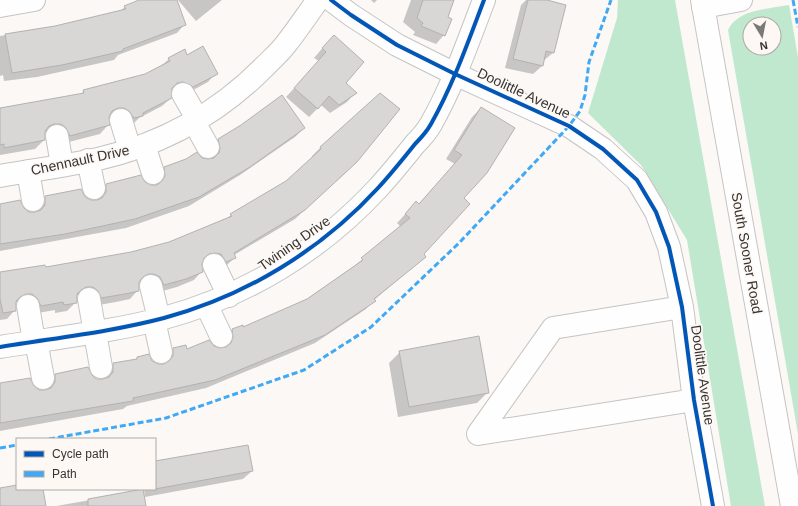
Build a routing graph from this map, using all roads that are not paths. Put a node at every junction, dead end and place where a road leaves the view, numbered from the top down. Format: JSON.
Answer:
{"nodes":[{"id":1,"x":34,"y":0,"type":"edge"},
{"id":2,"x":318,"y":0,"type":"edge"},
{"id":3,"x":331,"y":0,"type":"edge"},
{"id":4,"x":484,"y":0,"type":"edge"},
{"id":5,"x":741,"y":0,"type":"edge"},
{"id":6,"x":702,"y":3,"type":"edge"},
{"id":7,"x":0,"y":6,"type":"edge"},
{"id":8,"x":455,"y":74,"type":"junction"},
{"id":9,"x":183,"y":94,"type":"dead end"},
{"id":10,"x":121,"y":120,"type":"dead end"},
{"id":11,"x":196,"y":121,"type":"junction"},
{"id":12,"x":57,"y":136,"type":"dead end"},
{"id":13,"x":208,"y":147,"type":"dead end"},
{"id":14,"x":137,"y":148,"type":"junction"},
{"id":15,"x":88,"y":160,"type":"junction"},
{"id":16,"x":62,"y":165,"type":"junction"},
{"id":17,"x":28,"y":171,"type":"junction"},
{"id":18,"x":153,"y":173,"type":"dead end"},
{"id":19,"x":0,"y":174,"type":"edge"},
{"id":20,"x":94,"y":188,"type":"dead end"},
{"id":21,"x":34,"y":200,"type":"dead end"},
{"id":22,"x":214,"y":265,"type":"dead end"},
{"id":23,"x":151,"y":286,"type":"dead end"},
{"id":24,"x":229,"y":296,"type":"junction"},
{"id":25,"x":89,"y":299,"type":"dead end"},
{"id":26,"x":206,"y":304,"type":"junction"},
{"id":27,"x":28,"y":306,"type":"dead end"},
{"id":28,"x":682,"y":307,"type":"junction"},
{"id":29,"x":157,"y":319,"type":"junction"},
{"id":30,"x":95,"y":331,"type":"junction"},
{"id":31,"x":220,"y":336,"type":"dead end"},
{"id":32,"x":35,"y":341,"type":"junction"},
{"id":33,"x":0,"y":347,"type":"edge"},
{"id":34,"x":161,"y":352,"type":"dead end"},
{"id":35,"x":102,"y":367,"type":"dead end"},
{"id":36,"x":42,"y":378,"type":"dead end"},
{"id":37,"x":694,"y":400,"type":"junction"},
{"id":38,"x":713,"y":506,"type":"edge"},
{"id":39,"x":792,"y":506,"type":"edge"}],
"edges":[{"from":1,"to":7,"type":"street"},
{"from":2,"to":11,"type":"street","name":"Chennault Drive"},
{"from":3,"to":8,"type":"street","name":"Doolittle Avenue"},
{"from":4,"to":8,"type":"street","name":"Twining Drive"},
{"from":5,"to":6,"type":"street"},
{"from":6,"to":39,"type":"street","name":"South Sooner Road"},
{"from":8,"to":24,"type":"street","name":"Twining Drive"},
{"from":8,"to":28,"type":"street","name":"Doolittle Avenue"},
{"from":9,"to":11,"type":"street"},
{"from":10,"to":14,"type":"street"},
{"from":11,"to":13,"type":"street"},
{"from":11,"to":14,"type":"street","name":"Chennault Drive"},
{"from":12,"to":16,"type":"street"},
{"from":14,"to":15,"type":"street","name":"Chennault Drive"},
{"from":14,"to":18,"type":"street"},
{"from":15,"to":16,"type":"street","name":"Chennault Drive"},
{"from":15,"to":20,"type":"street"},
{"from":16,"to":17,"type":"street","name":"Chennault Drive"},
{"from":17,"to":19,"type":"street","name":"Chennault Drive"},
{"from":17,"to":21,"type":"street"},
{"from":22,"to":24,"type":"street"},
{"from":23,"to":29,"type":"street"},
{"from":24,"to":26,"type":"street","name":"Twining Drive"},
{"from":25,"to":30,"type":"street"},
{"from":26,"to":29,"type":"street","name":"Twining Drive"},
{"from":26,"to":31,"type":"street"},
{"from":27,"to":32,"type":"street"},
{"from":28,"to":37,"type":"street","name":"Doolittle Avenue"},
{"from":28,"to":37,"type":"street"},
{"from":29,"to":30,"type":"street","name":"Twining Drive"},
{"from":29,"to":34,"type":"street"},
{"from":30,"to":32,"type":"street","name":"Twining Drive"},
{"from":30,"to":35,"type":"street"},
{"from":32,"to":33,"type":"street","name":"Twining Drive"},
{"from":32,"to":36,"type":"street"},
{"from":37,"to":38,"type":"street","name":"Doolittle Avenue"}]}
